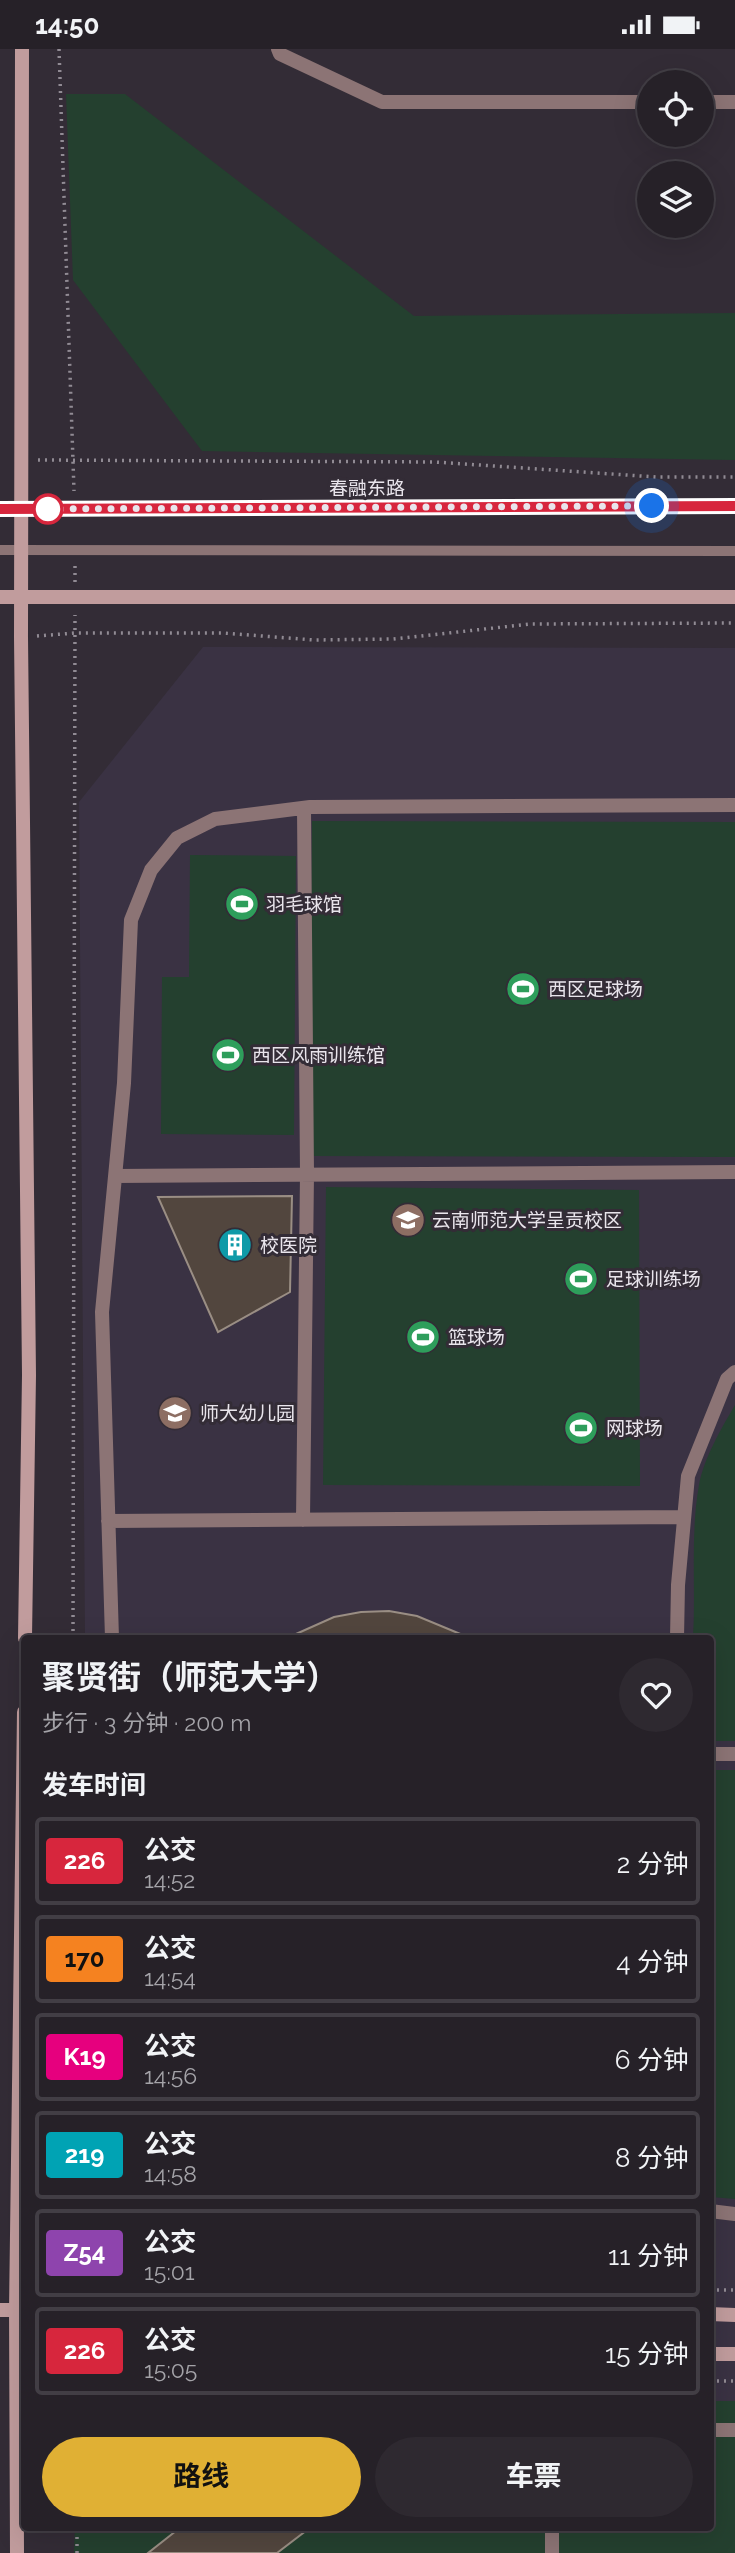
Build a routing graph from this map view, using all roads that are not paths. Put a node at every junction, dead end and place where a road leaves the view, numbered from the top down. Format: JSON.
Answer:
{"nodes":[{"id":1,"x":22,"y":49,"type":"edge"},
{"id":2,"x":278,"y":49,"type":"edge"},
{"id":3,"x":637,"y":102,"type":"edge"},
{"id":4,"x":714,"y":102,"type":"edge"},
{"id":5,"x":735,"y":102,"type":"edge"},
{"id":6,"x":735,"y":506,"type":"edge"},
{"id":7,"x":0,"y":509,"type":"edge"},
{"id":8,"x":21,"y":509,"type":"junction"},
{"id":9,"x":0,"y":550,"type":"edge"},
{"id":10,"x":21,"y":550,"type":"junction"},
{"id":11,"x":735,"y":551,"type":"edge"},
{"id":12,"x":0,"y":597,"type":"edge"},
{"id":13,"x":21,"y":597,"type":"junction"},
{"id":14,"x":735,"y":597,"type":"edge"},
{"id":15,"x":735,"y":804,"type":"edge"},
{"id":16,"x":304,"y":809,"type":"junction"},
{"id":17,"x":735,"y":1172,"type":"edge"},
{"id":18,"x":307,"y":1174,"type":"junction"},
{"id":19,"x":115,"y":1176,"type":"junction"},
{"id":20,"x":735,"y":1372,"type":"edge"},
{"id":21,"x":684,"y":1517,"type":"junction"},
{"id":22,"x":303,"y":1520,"type":"junction"},
{"id":23,"x":108,"y":1521,"type":"junction"},
{"id":24,"x":26,"y":1635,"type":"edge"},
{"id":25,"x":112,"y":1635,"type":"edge"},
{"id":26,"x":677,"y":1635,"type":"edge"},
{"id":27,"x":714,"y":1754,"type":"edge"},
{"id":28,"x":735,"y":1754,"type":"edge"},
{"id":29,"x":21,"y":2160,"type":"edge"},
{"id":30,"x":714,"y":2211,"type":"edge"},
{"id":31,"x":735,"y":2214,"type":"edge"},
{"id":32,"x":0,"y":2310,"type":"edge"},
{"id":33,"x":20,"y":2310,"type":"edge"},
{"id":34,"x":714,"y":2314,"type":"edge"},
{"id":35,"x":735,"y":2315,"type":"edge"},
{"id":36,"x":0,"y":2353,"type":"edge"},
{"id":37,"x":20,"y":2353,"type":"edge"},
{"id":38,"x":714,"y":2354,"type":"edge"},
{"id":39,"x":735,"y":2354,"type":"edge"},
{"id":40,"x":714,"y":2430,"type":"edge"},
{"id":41,"x":735,"y":2430,"type":"edge"},
{"id":42,"x":552,"y":2531,"type":"edge"},
{"id":43,"x":17,"y":2553,"type":"edge"},
{"id":44,"x":552,"y":2553,"type":"edge"}],
"edges":[{"from":1,"to":8,"type":"main road"},
{"from":2,"to":3,"type":"street"},
{"from":4,"to":5,"type":"street"},
{"from":6,"to":8,"type":"main road","name":"春融东路"},
{"from":7,"to":8,"type":"main road","name":"春融东路"},
{"from":8,"to":10,"type":"main road"},
{"from":9,"to":10,"type":"lane"},
{"from":10,"to":11,"type":"lane"},
{"from":10,"to":13,"type":"main road"},
{"from":12,"to":13,"type":"main road"},
{"from":13,"to":14,"type":"main road"},
{"from":13,"to":24,"type":"main road"},
{"from":15,"to":16,"type":"street"},
{"from":16,"to":18,"type":"street"},
{"from":16,"to":19,"type":"street"},
{"from":17,"to":18,"type":"street"},
{"from":18,"to":19,"type":"street"},
{"from":18,"to":22,"type":"street"},
{"from":19,"to":23,"type":"street"},
{"from":20,"to":21,"type":"street"},
{"from":21,"to":22,"type":"street"},
{"from":21,"to":26,"type":"street"},
{"from":22,"to":23,"type":"street"},
{"from":23,"to":25,"type":"street"},
{"from":27,"to":28,"type":"street"},
{"from":29,"to":33,"type":"main road"},
{"from":30,"to":31,"type":"street"},
{"from":32,"to":33,"type":"main road"},
{"from":33,"to":37,"type":"main road"},
{"from":34,"to":35,"type":"main road"},
{"from":36,"to":37,"type":"main road"},
{"from":37,"to":43,"type":"main road"},
{"from":38,"to":39,"type":"main road"},
{"from":40,"to":41,"type":"street"},
{"from":42,"to":44,"type":"street"}]}
